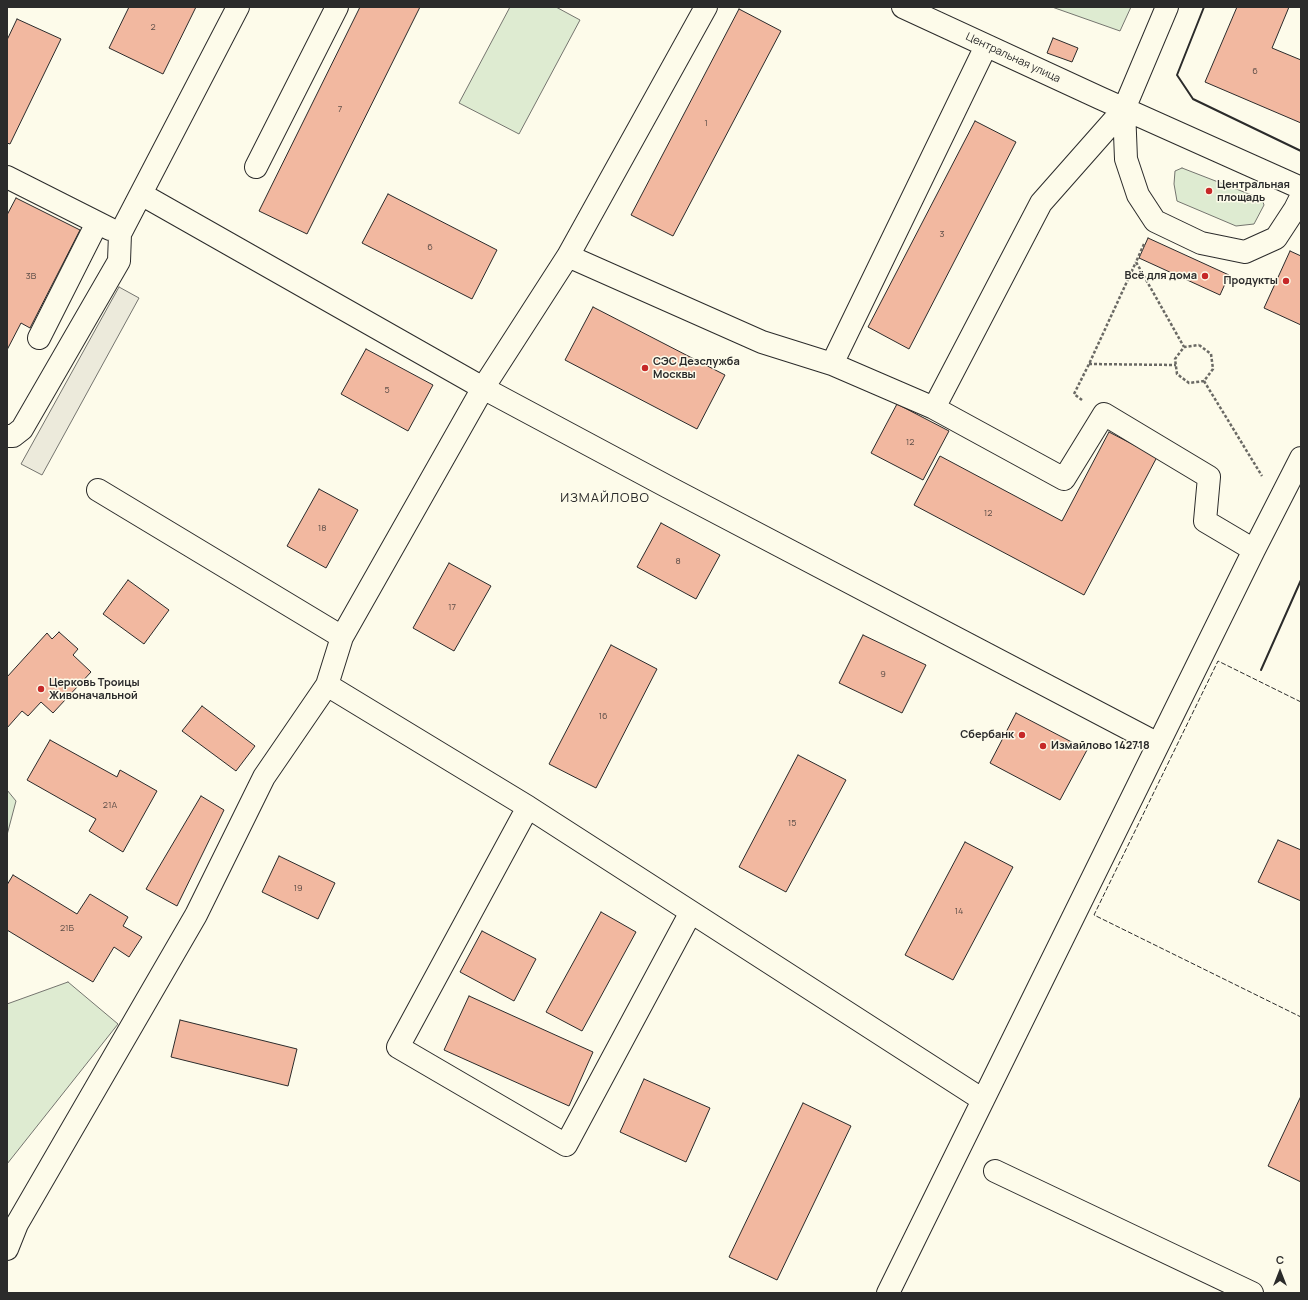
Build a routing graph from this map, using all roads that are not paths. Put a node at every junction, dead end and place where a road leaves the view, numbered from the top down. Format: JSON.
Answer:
{"nodes":[{"id":1,"x":238,"y":7,"type":"edge"},
{"id":2,"x":337,"y":7,"type":"edge"},
{"id":3,"x":706,"y":7,"type":"edge"},
{"id":4,"x":902,"y":7,"type":"edge"},
{"id":5,"x":1167,"y":7,"type":"edge"},
{"id":6,"x":986,"y":46,"type":"junction"},
{"id":7,"x":1124,"y":109,"type":"junction"},
{"id":8,"x":256,"y":167,"type":"dead end"},
{"id":9,"x":7,"y":177,"type":"edge"},
{"id":10,"x":1301,"y":188,"type":"edge"},
{"id":11,"x":141,"y":194,"type":"junction"},
{"id":12,"x":1301,"y":197,"type":"edge"},
{"id":13,"x":97,"y":223,"type":"junction"},
{"id":14,"x":120,"y":234,"type":"junction"},
{"id":15,"x":568,"y":256,"type":"junction"},
{"id":16,"x":39,"y":338,"type":"dead end"},
{"id":17,"x":832,"y":364,"type":"junction"},
{"id":18,"x":483,"y":388,"type":"junction"},
{"id":19,"x":934,"y":408,"type":"junction"},
{"id":20,"x":7,"y":436,"type":"edge"},
{"id":21,"x":1301,"y":458,"type":"edge"},
{"id":22,"x":98,"y":490,"type":"dead end"},
{"id":23,"x":1254,"y":550,"type":"junction"},
{"id":24,"x":342,"y":637,"type":"junction"},
{"id":25,"x":327,"y":685,"type":"junction"},
{"id":26,"x":1158,"y":744,"type":"junction"},
{"id":27,"x":528,"y":807,"type":"junction"},
{"id":28,"x":691,"y":912,"type":"junction"},
{"id":29,"x":983,"y":1100,"type":"junction"},
{"id":30,"x":995,"y":1171,"type":"dead end"},
{"id":31,"x":7,"y":1249,"type":"edge"},
{"id":32,"x":888,"y":1293,"type":"edge"},
{"id":33,"x":1252,"y":1293,"type":"edge"}],
"edges":[{"from":1,"to":11,"type":"street"},
{"from":2,"to":8,"type":"street"},
{"from":3,"to":15,"type":"street"},
{"from":4,"to":6,"type":"street","name":"Центральная улица"},
{"from":5,"to":7,"type":"street"},
{"from":6,"to":7,"type":"street","name":"Центральная улица"},
{"from":6,"to":17,"type":"street"},
{"from":7,"to":10,"type":"street","name":"Центральная улица"},
{"from":7,"to":12,"type":"street"},
{"from":7,"to":19,"type":"street"},
{"from":9,"to":13,"type":"street"},
{"from":11,"to":14,"type":"street"},
{"from":11,"to":18,"type":"street"},
{"from":13,"to":14,"type":"street"},
{"from":13,"to":16,"type":"street"},
{"from":14,"to":20,"type":"street"},
{"from":15,"to":17,"type":"street"},
{"from":15,"to":18,"type":"street"},
{"from":17,"to":19,"type":"street"},
{"from":18,"to":24,"type":"street"},
{"from":18,"to":26,"type":"street"},
{"from":19,"to":23,"type":"street"},
{"from":21,"to":23,"type":"street"},
{"from":22,"to":24,"type":"street"},
{"from":23,"to":26,"type":"street"},
{"from":24,"to":25,"type":"street"},
{"from":25,"to":27,"type":"street"},
{"from":25,"to":31,"type":"street"},
{"from":26,"to":29,"type":"street"},
{"from":27,"to":28,"type":"street"},
{"from":27,"to":28,"type":"street"},
{"from":28,"to":29,"type":"street"},
{"from":29,"to":32,"type":"street"},
{"from":30,"to":33,"type":"street"}]}
